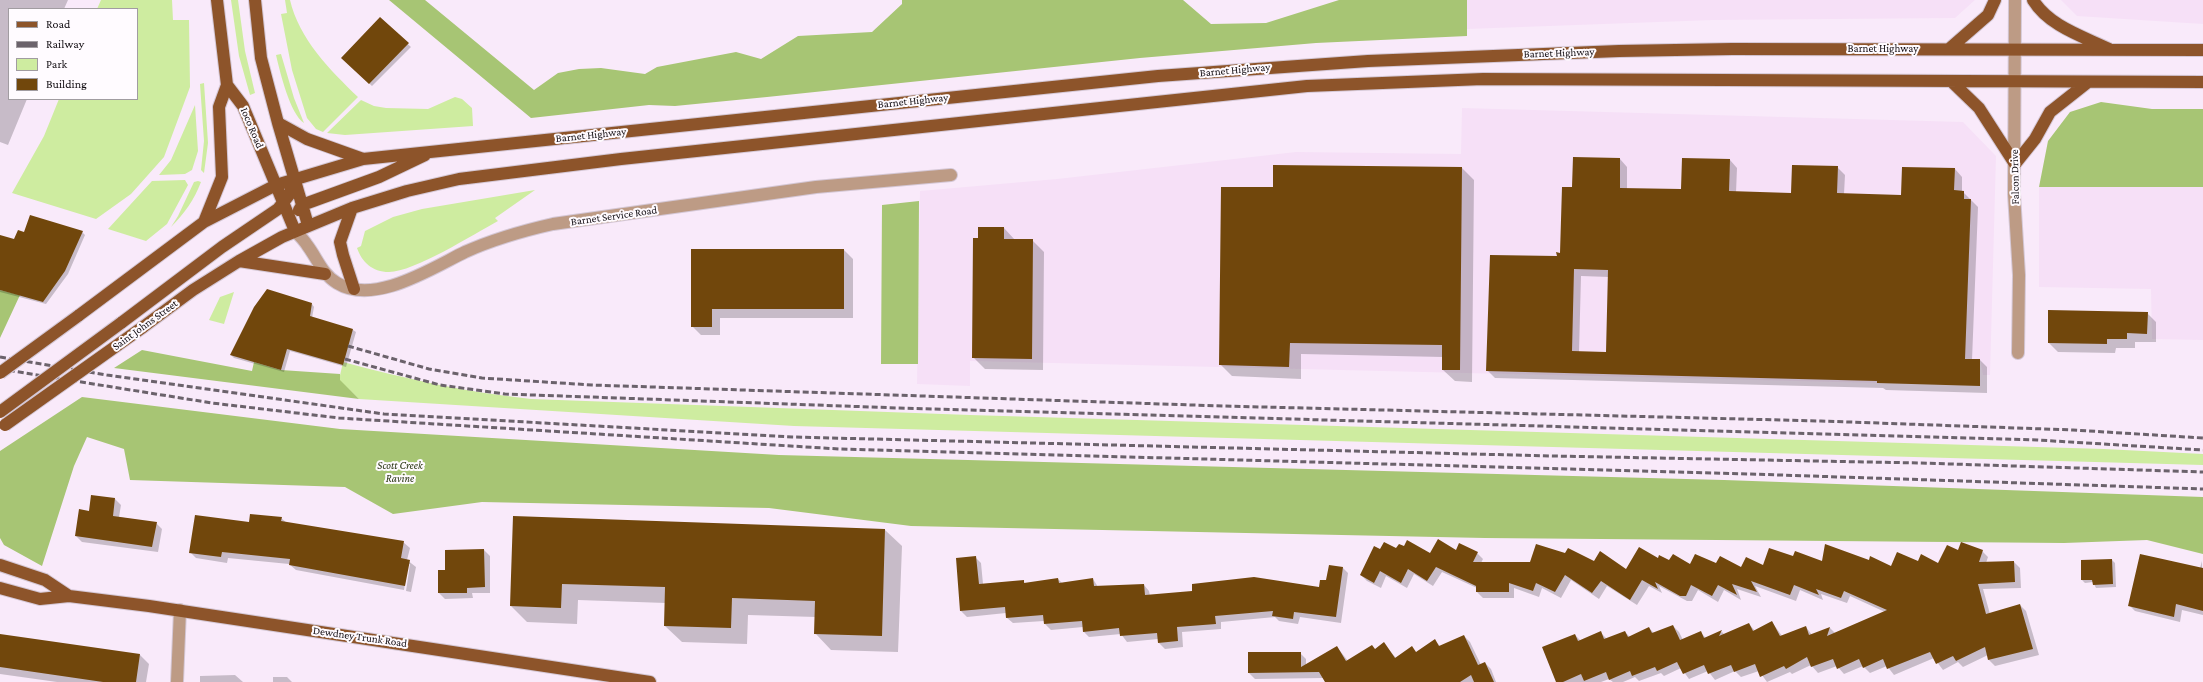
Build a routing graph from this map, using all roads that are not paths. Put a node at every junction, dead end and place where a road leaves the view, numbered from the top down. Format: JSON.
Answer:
{"nodes":[{"id":1,"x":217,"y":0,"type":"edge"},
{"id":2,"x":255,"y":0,"type":"edge"},
{"id":3,"x":1996,"y":0,"type":"edge"},
{"id":4,"x":2015,"y":0,"type":"edge"},
{"id":5,"x":2033,"y":0,"type":"edge"},
{"id":6,"x":1949,"y":49,"type":"junction"},
{"id":7,"x":2015,"y":50,"type":"junction"},
{"id":8,"x":2111,"y":50,"type":"junction"},
{"id":9,"x":2203,"y":50,"type":"edge"},
{"id":10,"x":1951,"y":81,"type":"junction"},
{"id":11,"x":2014,"y":81,"type":"junction"},
{"id":12,"x":2088,"y":82,"type":"junction"},
{"id":13,"x":2203,"y":82,"type":"edge"},
{"id":14,"x":227,"y":85,"type":"junction"},
{"id":15,"x":278,"y":123,"type":"junction"},
{"id":16,"x":433,"y":152,"type":"junction"},
{"id":17,"x":363,"y":159,"type":"junction"},
{"id":18,"x":2015,"y":164,"type":"junction"},
{"id":19,"x":951,"y":175,"type":"dead end"},
{"id":20,"x":295,"y":178,"type":"junction"},
{"id":21,"x":276,"y":185,"type":"junction"},
{"id":22,"x":283,"y":203,"type":"junction"},
{"id":23,"x":302,"y":205,"type":"junction"},
{"id":24,"x":352,"y":208,"type":"junction"},
{"id":25,"x":204,"y":222,"type":"junction"},
{"id":26,"x":308,"y":225,"type":"junction"},
{"id":27,"x":295,"y":231,"type":"junction"},
{"id":28,"x":308,"y":245,"type":"junction"},
{"id":29,"x":239,"y":261,"type":"junction"},
{"id":30,"x":325,"y":274,"type":"junction"},
{"id":31,"x":354,"y":289,"type":"junction"},
{"id":32,"x":2018,"y":354,"type":"dead end"},
{"id":33,"x":0,"y":374,"type":"edge"},
{"id":34,"x":0,"y":412,"type":"edge"},
{"id":35,"x":3,"y":428,"type":"edge"},
{"id":36,"x":0,"y":565,"type":"edge"},
{"id":37,"x":0,"y":588,"type":"edge"},
{"id":38,"x":69,"y":596,"type":"junction"},
{"id":39,"x":180,"y":610,"type":"junction"},
{"id":40,"x":177,"y":682,"type":"edge"},
{"id":41,"x":650,"y":682,"type":"edge"}],
"edges":[{"from":1,"to":14,"type":"main road"},
{"from":2,"to":15,"type":"main road"},
{"from":3,"to":6,"type":"main road"},
{"from":4,"to":7,"type":"street","name":"Falcon Drive"},
{"from":5,"to":8,"type":"main road"},
{"from":6,"to":7,"type":"main road","name":"Barnet Highway"},
{"from":6,"to":16,"type":"main road","name":"Barnet Highway"},
{"from":7,"to":8,"type":"main road","name":"Barnet Highway"},
{"from":7,"to":11,"type":"street","name":"Falcon Drive"},
{"from":8,"to":9,"type":"main road","name":"Barnet Highway"},
{"from":10,"to":11,"type":"main road","name":"Barnet Highway"},
{"from":10,"to":18,"type":"main road"},
{"from":10,"to":24,"type":"main road","name":"Barnet Highway"},
{"from":11,"to":12,"type":"main road","name":"Barnet Highway"},
{"from":11,"to":18,"type":"street","name":"Falcon Drive"},
{"from":12,"to":13,"type":"main road","name":"Barnet Highway"},
{"from":12,"to":18,"type":"main road"},
{"from":14,"to":21,"type":"main road","name":"Ioco Road"},
{"from":14,"to":25,"type":"main road"},
{"from":15,"to":17,"type":"main road"},
{"from":15,"to":20,"type":"main road"},
{"from":16,"to":17,"type":"main road","name":"Barnet Highway"},
{"from":16,"to":23,"type":"main road"},
{"from":17,"to":20,"type":"main road","name":"Barnet Highway"},
{"from":18,"to":32,"type":"street","name":"Falcon Drive"},
{"from":19,"to":31,"type":"street","name":"Barnet Service Road"},
{"from":20,"to":21,"type":"main road","name":"Barnet Highway"},
{"from":20,"to":22,"type":"main road"},
{"from":20,"to":23,"type":"main road"},
{"from":21,"to":22,"type":"main road","name":"Ioco Road"},
{"from":21,"to":25,"type":"main road"},
{"from":22,"to":27,"type":"main road","name":"Ioco Road"},
{"from":22,"to":34,"type":"main road","bridge":true},
{"from":23,"to":26,"type":"main road"},
{"from":23,"to":27,"type":"main road"},
{"from":24,"to":26,"type":"main road","name":"Barnet Highway"},
{"from":24,"to":31,"type":"main road"},
{"from":25,"to":33,"type":"main road","bridge":true},
{"from":26,"to":27,"type":"main road","name":"Barnet Highway"},
{"from":26,"to":28,"type":"street"},
{"from":27,"to":28,"type":"street","name":"Barnet Service Road"},
{"from":27,"to":29,"type":"main road","name":"Saint Johns Street"},
{"from":28,"to":30,"type":"street","name":"Barnet Service Road"},
{"from":29,"to":30,"type":"main road"},
{"from":29,"to":35,"type":"main road","name":"Saint Johns Street","bridge":true},
{"from":30,"to":31,"type":"street","name":"Barnet Service Road"},
{"from":36,"to":38,"type":"main road","name":"Dewdney Trunk Road"},
{"from":37,"to":38,"type":"main road","name":"Dewdney Trunk Road"},
{"from":38,"to":39,"type":"main road","name":"Dewdney Trunk Road"},
{"from":39,"to":40,"type":"street"},
{"from":39,"to":41,"type":"main road","name":"Dewdney Trunk Road"}]}
